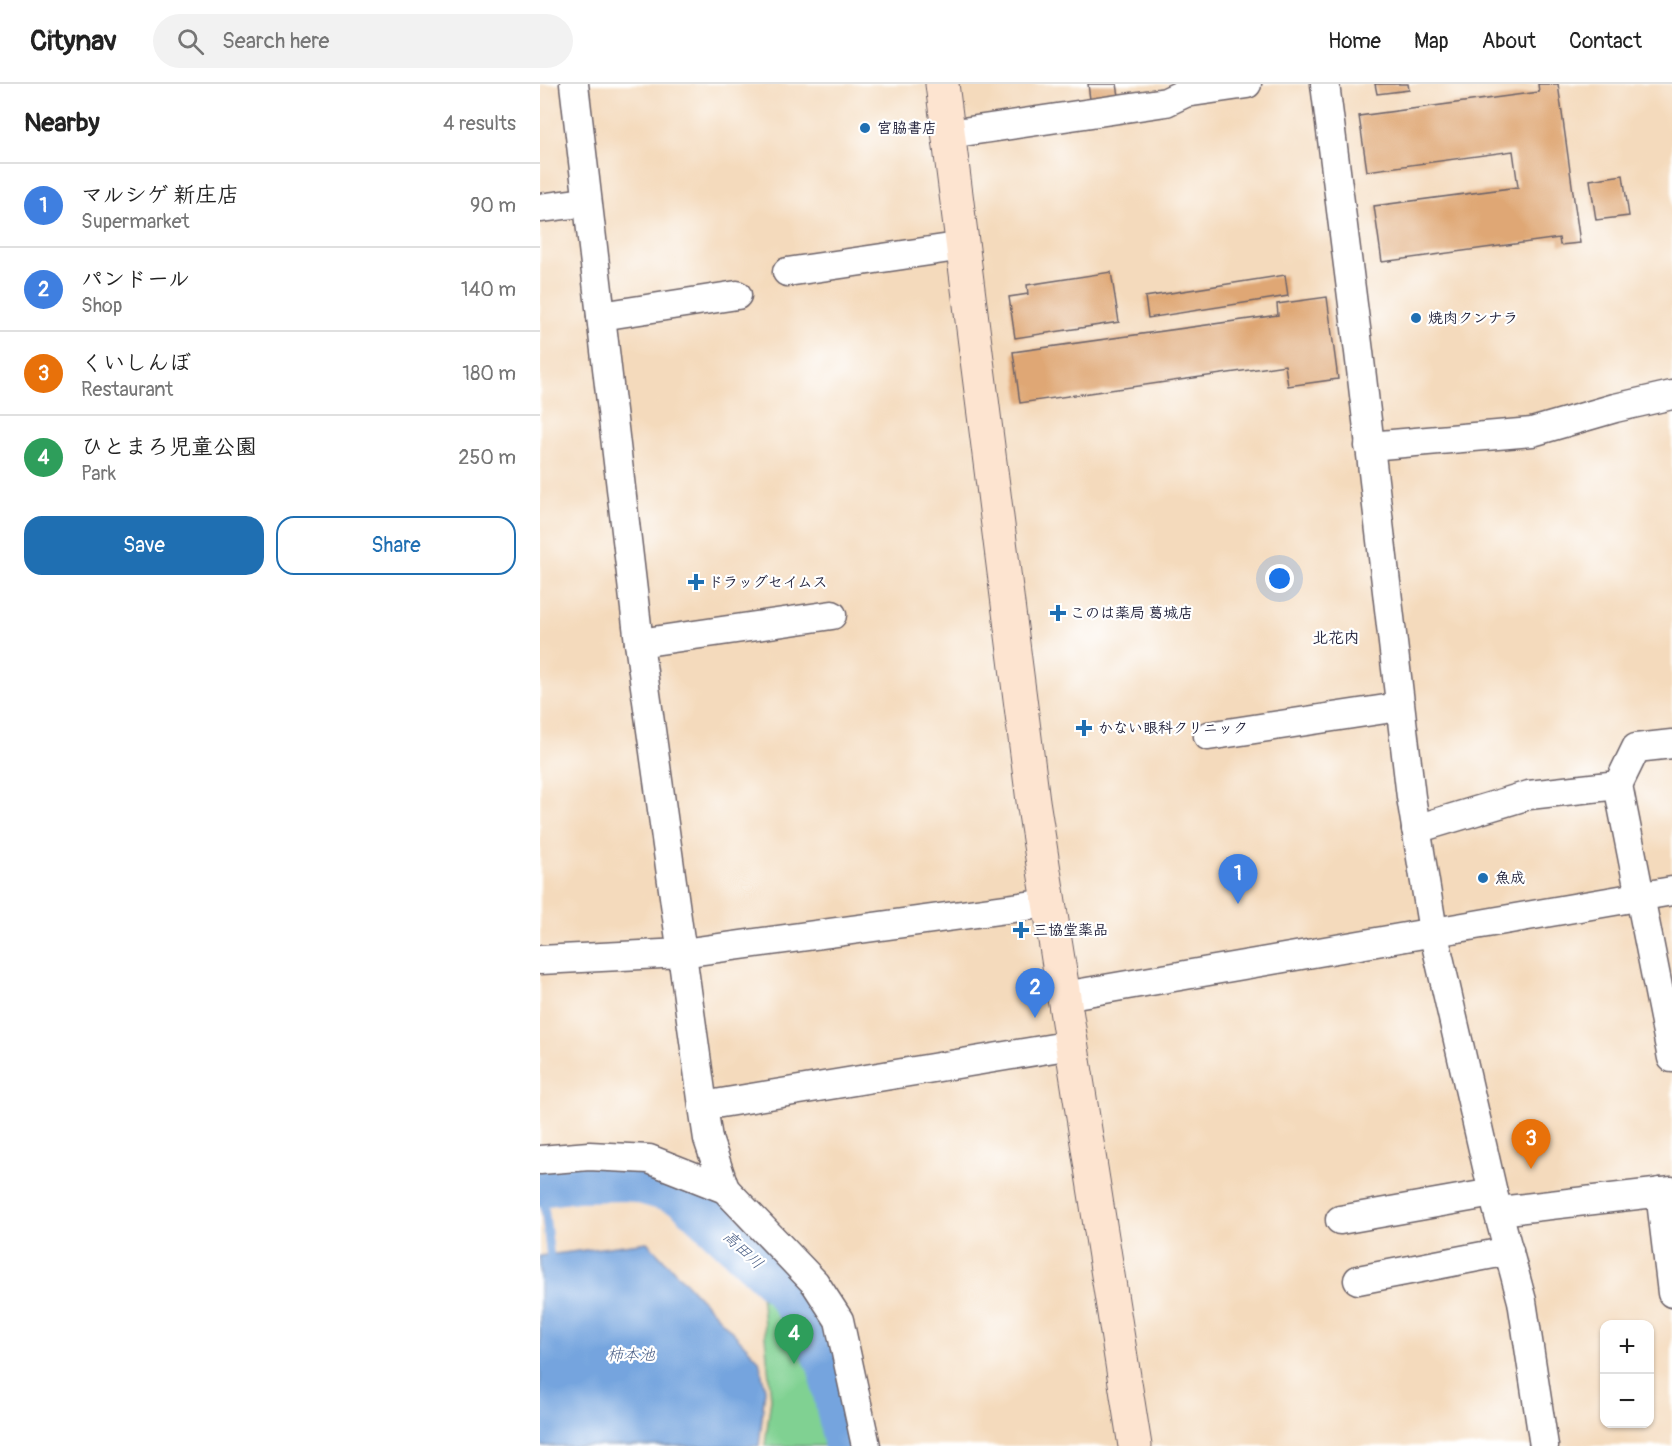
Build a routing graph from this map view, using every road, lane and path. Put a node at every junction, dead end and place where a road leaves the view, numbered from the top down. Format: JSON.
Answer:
{"nodes":[{"id":1,"x":573,"y":84,"type":"edge"},
{"id":2,"x":942,"y":84,"type":"edge"},
{"id":3,"x":1247,"y":84,"type":"edge"},
{"id":4,"x":1325,"y":84,"type":"edge"},
{"id":5,"x":1184,"y":88,"type":"edge"},
{"id":6,"x":949,"y":134,"type":"junction"},
{"id":7,"x":587,"y":202,"type":"junction"},
{"id":8,"x":540,"y":208,"type":"edge"},
{"id":9,"x":964,"y":246,"type":"junction"},
{"id":10,"x":787,"y":272,"type":"dead end"},
{"id":11,"x":737,"y":295,"type":"dead end"},
{"id":12,"x":601,"y":316,"type":"junction"},
{"id":13,"x":1672,"y":395,"type":"edge"},
{"id":14,"x":1370,"y":446,"type":"junction"},
{"id":15,"x":832,"y":615,"type":"dead end"},
{"id":16,"x":639,"y":643,"type":"junction"},
{"id":17,"x":1398,"y":707,"type":"junction"},
{"id":18,"x":1208,"y":736,"type":"dead end"},
{"id":19,"x":1672,"y":744,"type":"edge"},
{"id":20,"x":1618,"y":785,"type":"junction"},
{"id":21,"x":1416,"y":829,"type":"junction"},
{"id":22,"x":1672,"y":891,"type":"edge"},
{"id":23,"x":1640,"y":897,"type":"junction"},
{"id":24,"x":1049,"y":903,"type":"junction"},
{"id":25,"x":1433,"y":931,"type":"junction"},
{"id":26,"x":682,"y":953,"type":"junction"},
{"id":27,"x":540,"y":960,"type":"edge"},
{"id":28,"x":1064,"y":996,"type":"junction"},
{"id":29,"x":1072,"y":1045,"type":"junction"},
{"id":30,"x":1672,"y":1058,"type":"edge"},
{"id":31,"x":703,"y":1106,"type":"junction"},
{"id":32,"x":540,"y":1160,"type":"edge"},
{"id":33,"x":725,"y":1189,"type":"junction"},
{"id":34,"x":1666,"y":1191,"type":"edge"},
{"id":35,"x":1496,"y":1202,"type":"junction"},
{"id":36,"x":1340,"y":1220,"type":"dead end"},
{"id":37,"x":1509,"y":1251,"type":"junction"},
{"id":38,"x":1358,"y":1280,"type":"dead end"},
{"id":39,"x":1672,"y":1293,"type":"edge"},
{"id":40,"x":866,"y":1446,"type":"edge"},
{"id":41,"x":1135,"y":1446,"type":"edge"},
{"id":42,"x":1544,"y":1446,"type":"edge"}],
"edges":[{"from":1,"to":7,"type":"street"},
{"from":2,"to":6,"type":"street"},
{"from":3,"to":5,"type":"street"},
{"from":4,"to":14,"type":"street"},
{"from":5,"to":6,"type":"street"},
{"from":6,"to":9,"type":"street"},
{"from":7,"to":8,"type":"street"},
{"from":7,"to":12,"type":"street"},
{"from":9,"to":10,"type":"street"},
{"from":9,"to":24,"type":"street"},
{"from":11,"to":12,"type":"street"},
{"from":12,"to":16,"type":"street"},
{"from":13,"to":14,"type":"street"},
{"from":14,"to":17,"type":"street"},
{"from":15,"to":16,"type":"street"},
{"from":16,"to":26,"type":"street"},
{"from":17,"to":18,"type":"street"},
{"from":17,"to":21,"type":"street"},
{"from":19,"to":20,"type":"street"},
{"from":20,"to":21,"type":"street"},
{"from":20,"to":23,"type":"street"},
{"from":21,"to":25,"type":"street"},
{"from":22,"to":23,"type":"street"},
{"from":23,"to":25,"type":"street"},
{"from":23,"to":30,"type":"street"},
{"from":24,"to":26,"type":"street"},
{"from":24,"to":28,"type":"street"},
{"from":25,"to":28,"type":"street"},
{"from":25,"to":35,"type":"street"},
{"from":26,"to":27,"type":"street"},
{"from":26,"to":31,"type":"street"},
{"from":28,"to":29,"type":"street"},
{"from":29,"to":31,"type":"street"},
{"from":29,"to":41,"type":"street"},
{"from":31,"to":33,"type":"street"},
{"from":32,"to":33,"type":"street"},
{"from":33,"to":40,"type":"street"},
{"from":34,"to":35,"type":"street"},
{"from":34,"to":39,"type":"street"},
{"from":35,"to":36,"type":"street"},
{"from":35,"to":37,"type":"street"},
{"from":37,"to":38,"type":"street"},
{"from":37,"to":42,"type":"street"}]}
